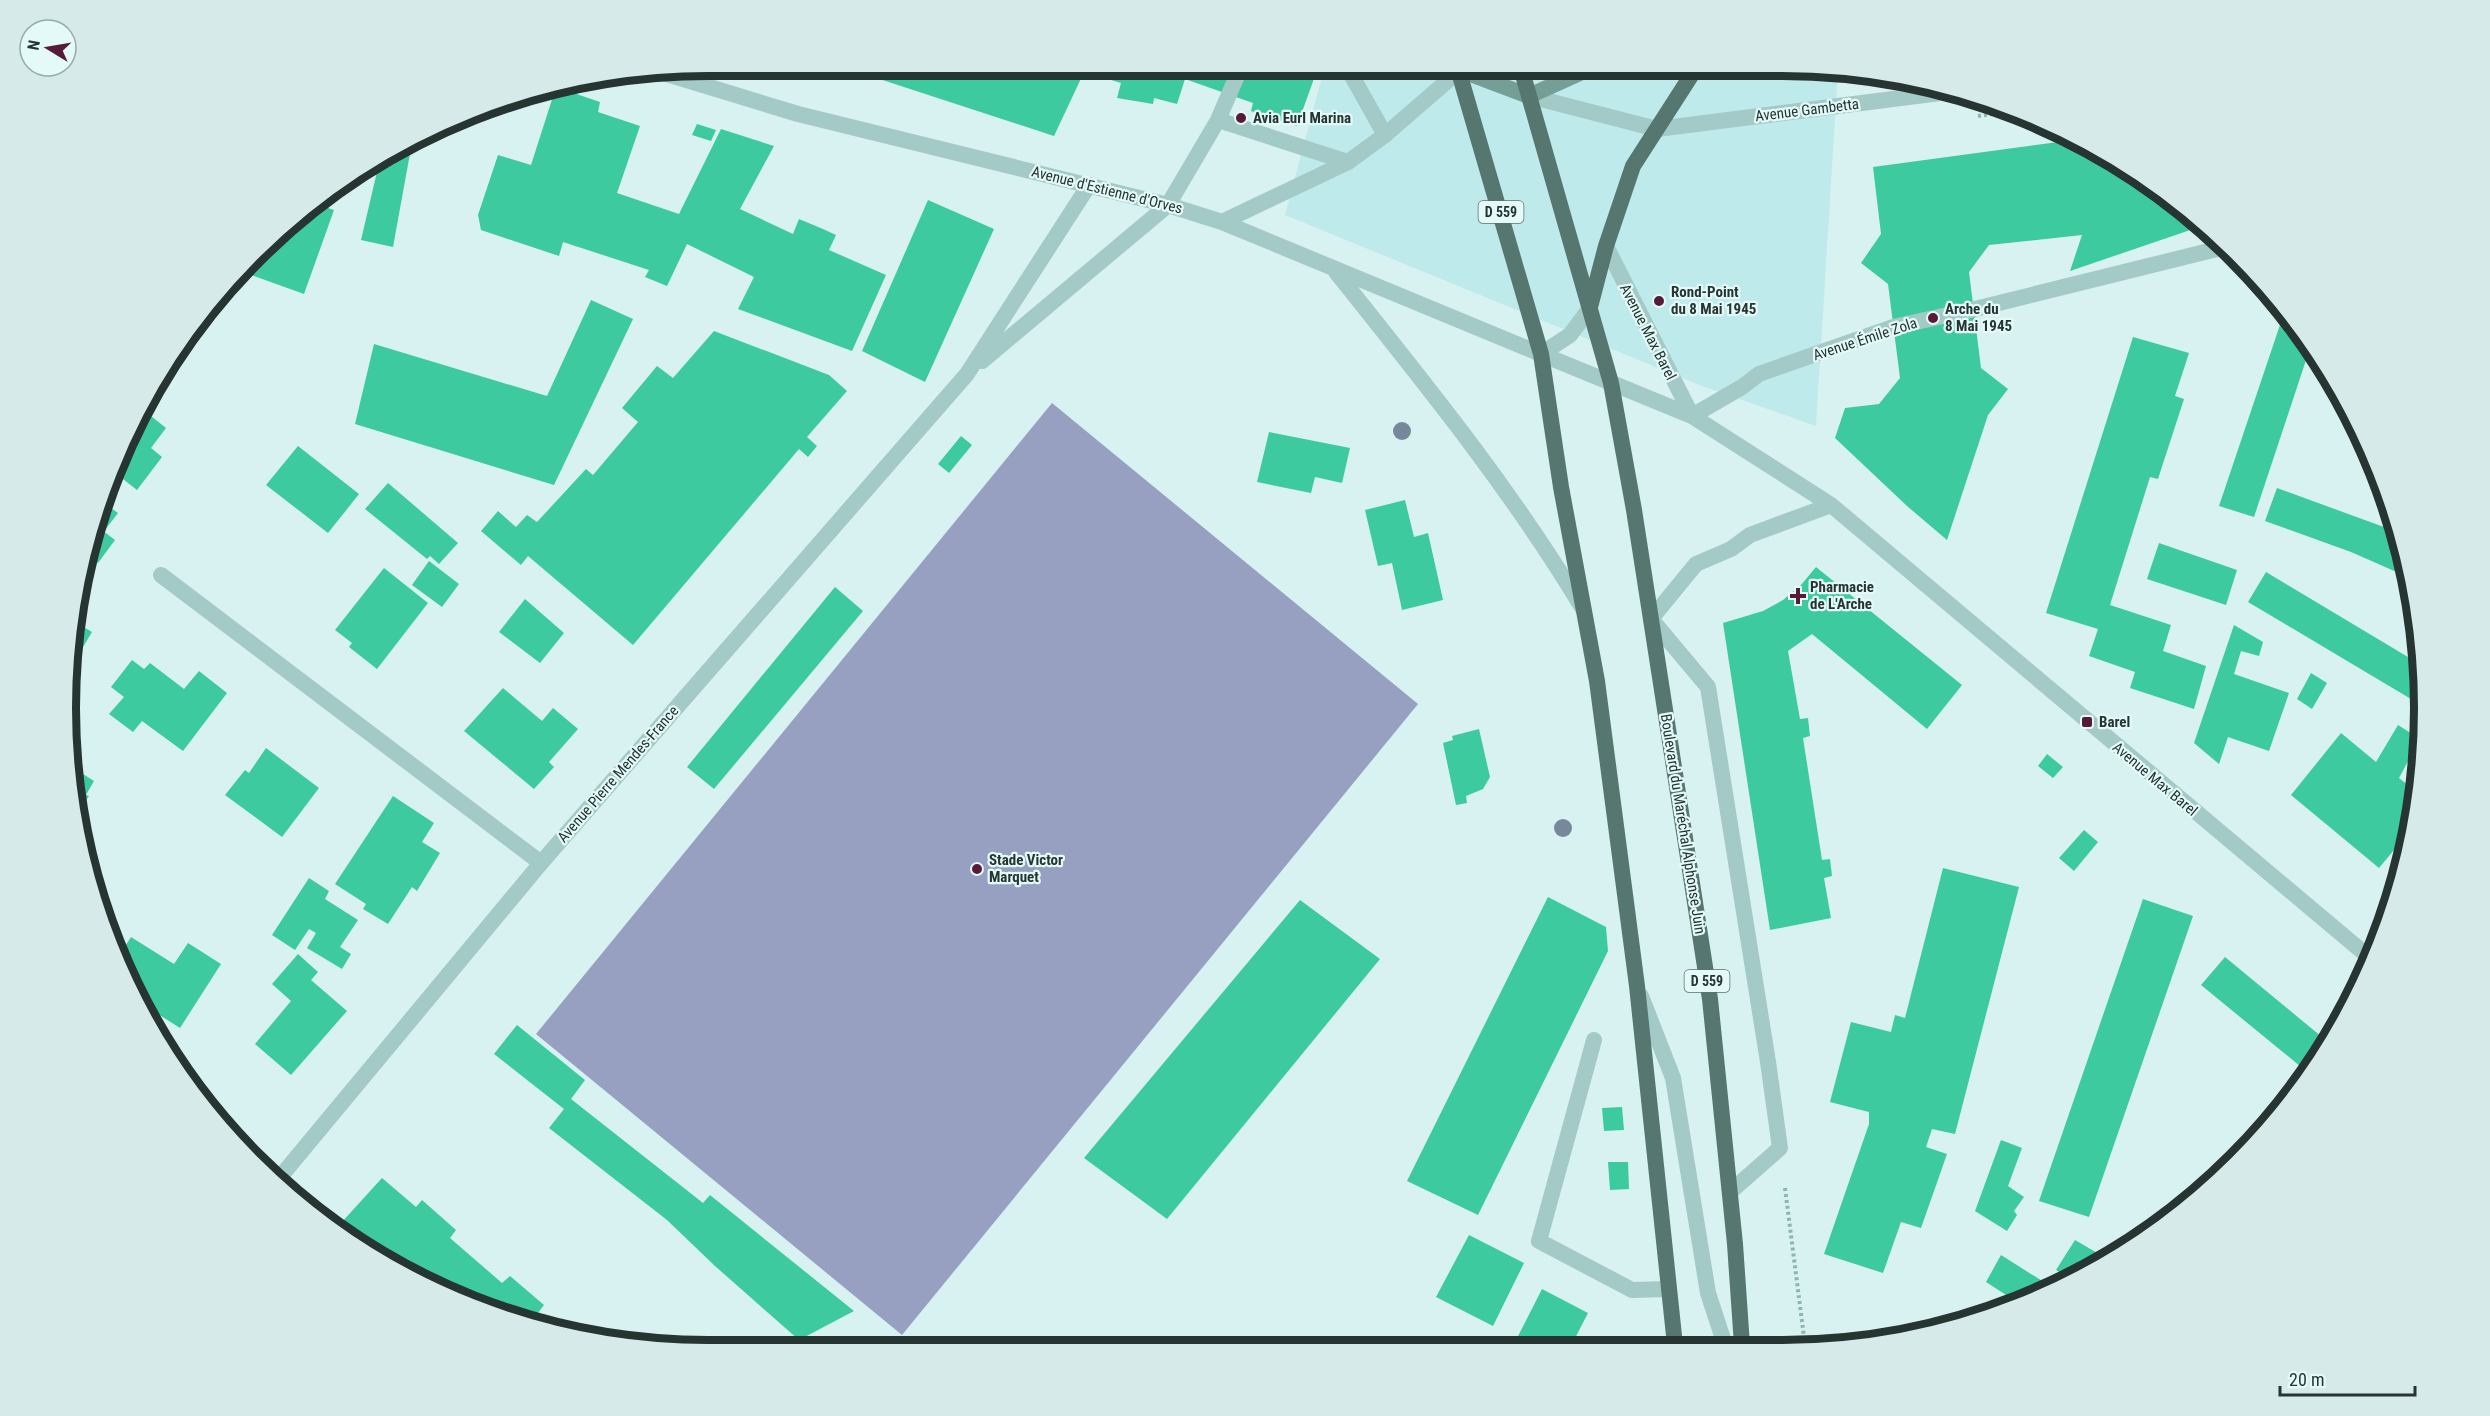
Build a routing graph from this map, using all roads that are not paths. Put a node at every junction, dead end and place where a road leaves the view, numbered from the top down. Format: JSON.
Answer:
{"nodes":[{"id":1,"x":1237,"y":76,"type":"edge"},
{"id":2,"x":1352,"y":76,"type":"edge"},
{"id":3,"x":1452,"y":76,"type":"edge"},
{"id":4,"x":1462,"y":76,"type":"edge"},
{"id":5,"x":1478,"y":76,"type":"edge"},
{"id":6,"x":1523,"y":76,"type":"edge"},
{"id":7,"x":1573,"y":76,"type":"edge"},
{"id":8,"x":1691,"y":76,"type":"edge"},
{"id":9,"x":678,"y":77,"type":"edge"},
{"id":10,"x":1929,"y":94,"type":"edge"},
{"id":11,"x":1529,"y":96,"type":"junction"},
{"id":12,"x":1218,"y":120,"type":"junction"},
{"id":13,"x":1657,"y":129,"type":"junction"},
{"id":14,"x":1385,"y":135,"type":"junction"},
{"id":15,"x":1348,"y":162,"type":"junction"},
{"id":16,"x":1089,"y":185,"type":"junction"},
{"id":17,"x":1168,"y":205,"type":"junction"},
{"id":18,"x":1222,"y":222,"type":"junction"},
{"id":19,"x":1606,"y":246,"type":"junction"},
{"id":20,"x":2216,"y":249,"type":"edge"},
{"id":21,"x":1336,"y":271,"type":"junction"},
{"id":22,"x":1590,"y":308,"type":"junction"},
{"id":23,"x":1541,"y":354,"type":"junction"},
{"id":24,"x":967,"y":374,"type":"junction"},
{"id":25,"x":1611,"y":382,"type":"junction"},
{"id":26,"x":1692,"y":416,"type":"junction"},
{"id":27,"x":1831,"y":505,"type":"junction"},
{"id":28,"x":161,"y":575,"type":"dead end"},
{"id":29,"x":1586,"y":614,"type":"junction"},
{"id":30,"x":1651,"y":619,"type":"junction"},
{"id":31,"x":541,"y":862,"type":"junction"},
{"id":32,"x":2364,"y":953,"type":"edge"},
{"id":33,"x":1637,"y":986,"type":"junction"},
{"id":34,"x":1594,"y":1040,"type":"dead end"},
{"id":35,"x":282,"y":1174,"type":"edge"},
{"id":36,"x":1730,"y":1192,"type":"junction"},
{"id":37,"x":1668,"y":1289,"type":"junction"},
{"id":38,"x":1674,"y":1340,"type":"edge"},
{"id":39,"x":1723,"y":1340,"type":"edge"},
{"id":40,"x":1742,"y":1340,"type":"edge"}],
"edges":[{"from":1,"to":12,"type":"street"},
{"from":2,"to":14,"type":"street"},
{"from":3,"to":14,"type":"street"},
{"from":4,"to":23,"type":"main road","number":"D 559"},
{"from":5,"to":11,"type":"main road"},
{"from":6,"to":11,"type":"main road","number":"D 559"},
{"from":7,"to":11,"type":"main road"},
{"from":8,"to":13,"type":"main road"},
{"from":9,"to":16,"type":"street","name":"Avenue d'Estienne d'Orves"},
{"from":10,"to":13,"type":"street","name":"Avenue Gambetta"},
{"from":11,"to":13,"type":"street"},
{"from":11,"to":22,"type":"main road","number":"D 559"},
{"from":12,"to":15,"type":"street"},
{"from":12,"to":17,"type":"street"},
{"from":13,"to":19,"type":"main road"},
{"from":14,"to":15,"type":"street"},
{"from":15,"to":18,"type":"street"},
{"from":16,"to":17,"type":"street","name":"Avenue d'Estienne d'Orves"},
{"from":16,"to":24,"type":"street"},
{"from":17,"to":18,"type":"street","name":"Avenue d'Estienne d'Orves"},
{"from":17,"to":24,"type":"street"},
{"from":18,"to":21,"type":"street","name":"Avenue d'Estienne d'Orves"},
{"from":19,"to":22,"type":"main road"},
{"from":19,"to":26,"type":"street","name":"Avenue Max Barel"},
{"from":20,"to":26,"type":"street","name":"Avenue Émile Zola"},
{"from":21,"to":23,"type":"street","name":"Avenue d'Estienne d'Orves"},
{"from":21,"to":29,"type":"street"},
{"from":22,"to":23,"type":"street"},
{"from":22,"to":25,"type":"main road","name":"Boulevard du Maréchal Alphonse Juin","number":"D 559"},
{"from":23,"to":25,"type":"street","name":"Avenue Max Barel"},
{"from":23,"to":29,"type":"main road","number":"D 559"},
{"from":24,"to":31,"type":"street","name":"Avenue Pierre Mendes-France"},
{"from":25,"to":26,"type":"street","name":"Avenue Max Barel"},
{"from":25,"to":30,"type":"main road","name":"Boulevard du Maréchal Alphonse Juin","number":"D 559"},
{"from":26,"to":27,"type":"street","name":"Avenue Max Barel"},
{"from":27,"to":30,"type":"street"},
{"from":27,"to":32,"type":"street","name":"Avenue Max Barel"},
{"from":28,"to":31,"type":"street"},
{"from":29,"to":33,"type":"main road","number":"D 559"},
{"from":30,"to":36,"type":"main road","name":"Boulevard du Maréchal Alphonse Juin","number":"D 559"},
{"from":30,"to":36,"type":"street"},
{"from":31,"to":35,"type":"street","name":"Avenue Pierre Mendes-France"},
{"from":33,"to":37,"type":"main road","number":"D 559"},
{"from":33,"to":39,"type":"street"},
{"from":34,"to":37,"type":"street"},
{"from":36,"to":40,"type":"main road","name":"Boulevard du Maréchal Alphonse Juin","number":"D 559"},
{"from":37,"to":38,"type":"main road","number":"D 559"}]}
